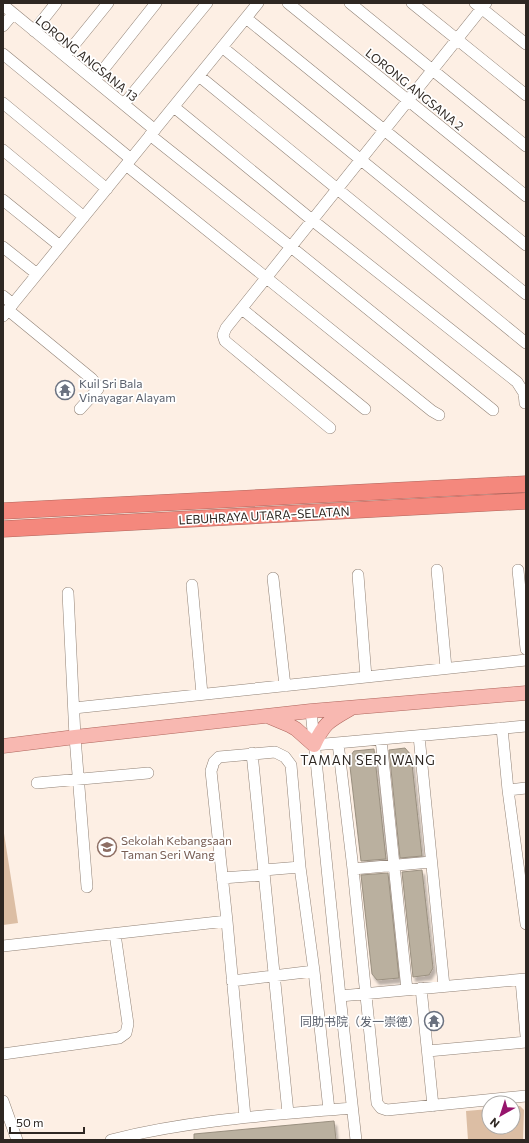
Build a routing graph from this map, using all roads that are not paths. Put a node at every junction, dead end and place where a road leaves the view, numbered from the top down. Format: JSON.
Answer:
{"nodes":[{"id":1,"x":56,"y":3,"type":"edge"},
{"id":2,"x":108,"y":3,"type":"edge"},
{"id":3,"x":156,"y":3,"type":"edge"},
{"id":4,"x":207,"y":3,"type":"edge"},
{"id":5,"x":258,"y":3,"type":"edge"},
{"id":6,"x":288,"y":3,"type":"edge"},
{"id":7,"x":350,"y":3,"type":"edge"},
{"id":8,"x":412,"y":3,"type":"edge"},
{"id":9,"x":3,"y":5,"type":"edge"},
{"id":10,"x":481,"y":5,"type":"edge"},
{"id":11,"x":13,"y":14,"type":"junction"},
{"id":12,"x":246,"y":18,"type":"junction"},
{"id":13,"x":3,"y":26,"type":"edge"},
{"id":14,"x":34,"y":31,"type":"junction"},
{"id":15,"x":457,"y":39,"type":"junction"},
{"id":16,"x":526,"y":44,"type":"edge"},
{"id":17,"x":222,"y":47,"type":"junction"},
{"id":18,"x":3,"y":54,"type":"edge"},
{"id":19,"x":65,"y":56,"type":"junction"},
{"id":20,"x":432,"y":70,"type":"junction"},
{"id":21,"x":199,"y":76,"type":"junction"},
{"id":22,"x":95,"y":80,"type":"junction"},
{"id":23,"x":526,"y":95,"type":"edge"},
{"id":24,"x":408,"y":100,"type":"junction"},
{"id":25,"x":3,"y":103,"type":"edge"},
{"id":26,"x":124,"y":104,"type":"junction"},
{"id":27,"x":174,"y":107,"type":"junction"},
{"id":28,"x":384,"y":130,"type":"junction"},
{"id":29,"x":153,"y":133,"type":"junction"},
{"id":30,"x":526,"y":146,"type":"edge"},
{"id":31,"x":3,"y":150,"type":"edge"},
{"id":32,"x":361,"y":160,"type":"junction"},
{"id":33,"x":128,"y":162,"type":"junction"},
{"id":34,"x":106,"y":189,"type":"junction"},
{"id":35,"x":338,"y":189,"type":"junction"},
{"id":36,"x":526,"y":196,"type":"edge"},
{"id":37,"x":3,"y":200,"type":"edge"},
{"id":38,"x":84,"y":217,"type":"junction"},
{"id":39,"x":312,"y":220,"type":"junction"},
{"id":40,"x":526,"y":245,"type":"edge"},
{"id":41,"x":60,"y":246,"type":"junction"},
{"id":42,"x":3,"y":247,"type":"edge"},
{"id":43,"x":291,"y":247,"type":"junction"},
{"id":44,"x":37,"y":274,"type":"junction"},
{"id":45,"x":266,"y":278,"type":"junction"},
{"id":46,"x":526,"y":294,"type":"edge"},
{"id":47,"x":3,"y":296,"type":"edge"},
{"id":48,"x":242,"y":309,"type":"junction"},
{"id":49,"x":8,"y":310,"type":"edge"},
{"id":50,"x":526,"y":343,"type":"edge"},
{"id":51,"x":525,"y":403,"type":"edge"},
{"id":52,"x":80,"y":409,"type":"dead end"},
{"id":53,"x":365,"y":409,"type":"dead end"},
{"id":54,"x":493,"y":410,"type":"dead end"},
{"id":55,"x":439,"y":415,"type":"dead end"},
{"id":56,"x":330,"y":428,"type":"dead end"},
{"id":57,"x":526,"y":484,"type":"edge"},
{"id":58,"x":526,"y":501,"type":"edge"},
{"id":59,"x":3,"y":511,"type":"edge"},
{"id":60,"x":3,"y":529,"type":"edge"},
{"id":61,"x":437,"y":570,"type":"dead end"},
{"id":62,"x":518,"y":570,"type":"dead end"},
{"id":63,"x":358,"y":575,"type":"dead end"},
{"id":64,"x":273,"y":578,"type":"dead end"},
{"id":65,"x":192,"y":585,"type":"dead end"},
{"id":66,"x":68,"y":593,"type":"dead end"},
{"id":67,"x":526,"y":649,"type":"edge"},
{"id":68,"x":526,"y":660,"type":"edge"},
{"id":69,"x":446,"y":668,"type":"junction"},
{"id":70,"x":366,"y":677,"type":"junction"},
{"id":71,"x":285,"y":686,"type":"junction"},
{"id":72,"x":526,"y":693,"type":"edge"},
{"id":73,"x":202,"y":694,"type":"junction"},
{"id":74,"x":352,"y":707,"type":"junction"},
{"id":75,"x":74,"y":708,"type":"junction"},
{"id":76,"x":311,"y":711,"type":"junction"},
{"id":77,"x":268,"y":716,"type":"junction"},
{"id":78,"x":526,"y":726,"type":"edge"},
{"id":79,"x":502,"y":728,"type":"junction"},
{"id":80,"x":419,"y":736,"type":"junction"},
{"id":81,"x":75,"y":737,"type":"junction"},
{"id":82,"x":381,"y":739,"type":"junction"},
{"id":83,"x":338,"y":743,"type":"junction"},
{"id":84,"x":314,"y":745,"type":"junction"},
{"id":85,"x":3,"y":746,"type":"edge"},
{"id":86,"x":252,"y":753,"type":"junction"},
{"id":87,"x":148,"y":773,"type":"dead end"},
{"id":88,"x":78,"y":779,"type":"junction"},
{"id":89,"x":37,"y":783,"type":"dead end"},
{"id":90,"x":526,"y":788,"type":"edge"},
{"id":91,"x":508,"y":790,"type":"junction"},
{"id":92,"x":431,"y":862,"type":"junction"},
{"id":93,"x":394,"y":866,"type":"junction"},
{"id":94,"x":300,"y":867,"type":"junction"},
{"id":95,"x":353,"y":869,"type":"junction"},
{"id":96,"x":264,"y":873,"type":"junction"},
{"id":97,"x":222,"y":878,"type":"junction"},
{"id":98,"x":87,"y":887,"type":"dead end"},
{"id":99,"x":227,"y":921,"type":"junction"},
{"id":100,"x":526,"y":924,"type":"edge"},
{"id":101,"x":115,"y":934,"type":"junction"},
{"id":102,"x":3,"y":946,"type":"edge"},
{"id":103,"x":314,"y":970,"type":"junction"},
{"id":104,"x":274,"y":975,"type":"junction"},
{"id":105,"x":524,"y":980,"type":"edge"},
{"id":106,"x":232,"y":981,"type":"junction"},
{"id":107,"x":444,"y":986,"type":"junction"},
{"id":108,"x":421,"y":988,"type":"junction"},
{"id":109,"x":407,"y":990,"type":"junction"},
{"id":110,"x":366,"y":993,"type":"junction"},
{"id":111,"x":340,"y":996,"type":"junction"},
{"id":112,"x":526,"y":1036,"type":"edge"},
{"id":113,"x":526,"y":1042,"type":"edge"},
{"id":114,"x":428,"y":1051,"type":"junction"},
{"id":115,"x":3,"y":1054,"type":"edge"},
{"id":116,"x":526,"y":1096,"type":"edge"},
{"id":117,"x":3,"y":1102,"type":"edge"},
{"id":118,"x":433,"y":1106,"type":"junction"},
{"id":119,"x":352,"y":1108,"type":"junction"},
{"id":120,"x":329,"y":1110,"type":"junction"},
{"id":121,"x":288,"y":1114,"type":"junction"},
{"id":122,"x":245,"y":1117,"type":"junction"},
{"id":123,"x":17,"y":1140,"type":"edge"},
{"id":124,"x":111,"y":1140,"type":"edge"},
{"id":125,"x":356,"y":1140,"type":"edge"}],
"edges":[{"from":1,"to":14,"type":"street"},
{"from":2,"to":19,"type":"street"},
{"from":3,"to":22,"type":"street"},
{"from":4,"to":26,"type":"street"},
{"from":5,"to":12,"type":"street"},
{"from":6,"to":24,"type":"street","name":"LORONG ANGSANA 2"},
{"from":7,"to":20,"type":"street"},
{"from":8,"to":15,"type":"street"},
{"from":9,"to":11,"type":"street","name":"LORONG ANGSANA 13"},
{"from":10,"to":15,"type":"street"},
{"from":10,"to":16,"type":"street"},
{"from":11,"to":13,"type":"street"},
{"from":11,"to":14,"type":"street","name":"LORONG ANGSANA 13"},
{"from":12,"to":17,"type":"street"},
{"from":12,"to":28,"type":"street"},
{"from":14,"to":19,"type":"street","name":"LORONG ANGSANA 13"},
{"from":15,"to":20,"type":"street"},
{"from":15,"to":23,"type":"street"},
{"from":17,"to":21,"type":"street"},
{"from":17,"to":32,"type":"street"},
{"from":18,"to":33,"type":"street"},
{"from":19,"to":22,"type":"street","name":"LORONG ANGSANA 13"},
{"from":20,"to":24,"type":"street"},
{"from":20,"to":30,"type":"street"},
{"from":21,"to":27,"type":"street"},
{"from":21,"to":35,"type":"street"},
{"from":22,"to":26,"type":"street","name":"LORONG ANGSANA 13"},
{"from":24,"to":28,"type":"street"},
{"from":24,"to":36,"type":"street","name":"LORONG ANGSANA 2"},
{"from":25,"to":34,"type":"street"},
{"from":26,"to":29,"type":"street","name":"LORONG ANGSANA 13"},
{"from":27,"to":29,"type":"street"},
{"from":27,"to":39,"type":"street"},
{"from":28,"to":32,"type":"street"},
{"from":28,"to":40,"type":"street"},
{"from":29,"to":33,"type":"street"},
{"from":29,"to":43,"type":"street","name":"LORONG ANGSANA 13"},
{"from":31,"to":38,"type":"street"},
{"from":32,"to":35,"type":"street"},
{"from":32,"to":46,"type":"street"},
{"from":33,"to":34,"type":"street"},
{"from":33,"to":45,"type":"street"},
{"from":34,"to":38,"type":"street"},
{"from":35,"to":39,"type":"street"},
{"from":35,"to":50,"type":"street"},
{"from":37,"to":41,"type":"street"},
{"from":38,"to":41,"type":"street"},
{"from":39,"to":43,"type":"street"},
{"from":39,"to":51,"type":"street"},
{"from":41,"to":44,"type":"street"},
{"from":42,"to":44,"type":"street"},
{"from":43,"to":45,"type":"street"},
{"from":43,"to":54,"type":"street","name":"LORONG ANGSANA 13"},
{"from":44,"to":49,"type":"street"},
{"from":45,"to":48,"type":"street"},
{"from":45,"to":55,"type":"street"},
{"from":47,"to":49,"type":"street"},
{"from":48,"to":53,"type":"street"},
{"from":48,"to":56,"type":"street"},
{"from":49,"to":52,"type":"street"},
{"from":57,"to":59,"type":"highway","name":"LEBUHRAYA UTARA–SELATAN"},
{"from":58,"to":60,"type":"highway","name":"LEBUHRAYA UTARA–SELATAN"},
{"from":61,"to":69,"type":"street"},
{"from":62,"to":67,"type":"street"},
{"from":63,"to":70,"type":"street"},
{"from":64,"to":71,"type":"street"},
{"from":65,"to":73,"type":"street"},
{"from":66,"to":75,"type":"street"},
{"from":68,"to":69,"type":"street"},
{"from":69,"to":70,"type":"street"},
{"from":70,"to":71,"type":"street"},
{"from":71,"to":73,"type":"street"},
{"from":72,"to":74,"type":"main road"},
{"from":73,"to":75,"type":"street"},
{"from":74,"to":76,"type":"main road"},
{"from":74,"to":84,"type":"main road"},
{"from":75,"to":81,"type":"street"},
{"from":76,"to":77,"type":"main road"},
{"from":76,"to":84,"type":"street"},
{"from":77,"to":81,"type":"main road"},
{"from":77,"to":84,"type":"main road"},
{"from":78,"to":79,"type":"street"},
{"from":79,"to":80,"type":"street"},
{"from":79,"to":91,"type":"street"},
{"from":80,"to":82,"type":"street"},
{"from":80,"to":92,"type":"street"},
{"from":81,"to":85,"type":"main road"},
{"from":81,"to":88,"type":"street"},
{"from":82,"to":83,"type":"street"},
{"from":82,"to":93,"type":"street"},
{"from":83,"to":84,"type":"street"},
{"from":83,"to":95,"type":"street"},
{"from":84,"to":111,"type":"street"},
{"from":86,"to":94,"type":"street"},
{"from":86,"to":96,"type":"street"},
{"from":86,"to":97,"type":"street"},
{"from":87,"to":88,"type":"street"},
{"from":88,"to":89,"type":"street"},
{"from":88,"to":98,"type":"street"},
{"from":90,"to":91,"type":"street"},
{"from":91,"to":100,"type":"street"},
{"from":92,"to":93,"type":"street"},
{"from":92,"to":107,"type":"street"},
{"from":93,"to":95,"type":"street"},
{"from":93,"to":109,"type":"street"},
{"from":94,"to":96,"type":"street"},
{"from":94,"to":103,"type":"street"},
{"from":95,"to":110,"type":"street"},
{"from":96,"to":97,"type":"street"},
{"from":96,"to":104,"type":"street"},
{"from":97,"to":99,"type":"street"},
{"from":99,"to":101,"type":"street"},
{"from":99,"to":106,"type":"street"},
{"from":101,"to":102,"type":"street"},
{"from":101,"to":115,"type":"street"},
{"from":103,"to":104,"type":"street"},
{"from":103,"to":120,"type":"street"},
{"from":104,"to":106,"type":"street"},
{"from":104,"to":121,"type":"street"},
{"from":105,"to":107,"type":"street"},
{"from":105,"to":112,"type":"street"},
{"from":106,"to":122,"type":"street"},
{"from":107,"to":108,"type":"street"},
{"from":108,"to":109,"type":"street"},
{"from":108,"to":114,"type":"street"},
{"from":109,"to":110,"type":"street"},
{"from":110,"to":111,"type":"street"},
{"from":110,"to":118,"type":"street"},
{"from":111,"to":119,"type":"street"},
{"from":113,"to":114,"type":"street"},
{"from":114,"to":118,"type":"street"},
{"from":116,"to":118,"type":"street"},
{"from":117,"to":123,"type":"street"},
{"from":119,"to":120,"type":"street"},
{"from":119,"to":125,"type":"street"},
{"from":120,"to":121,"type":"street"},
{"from":121,"to":122,"type":"street"},
{"from":122,"to":124,"type":"street"}]}
